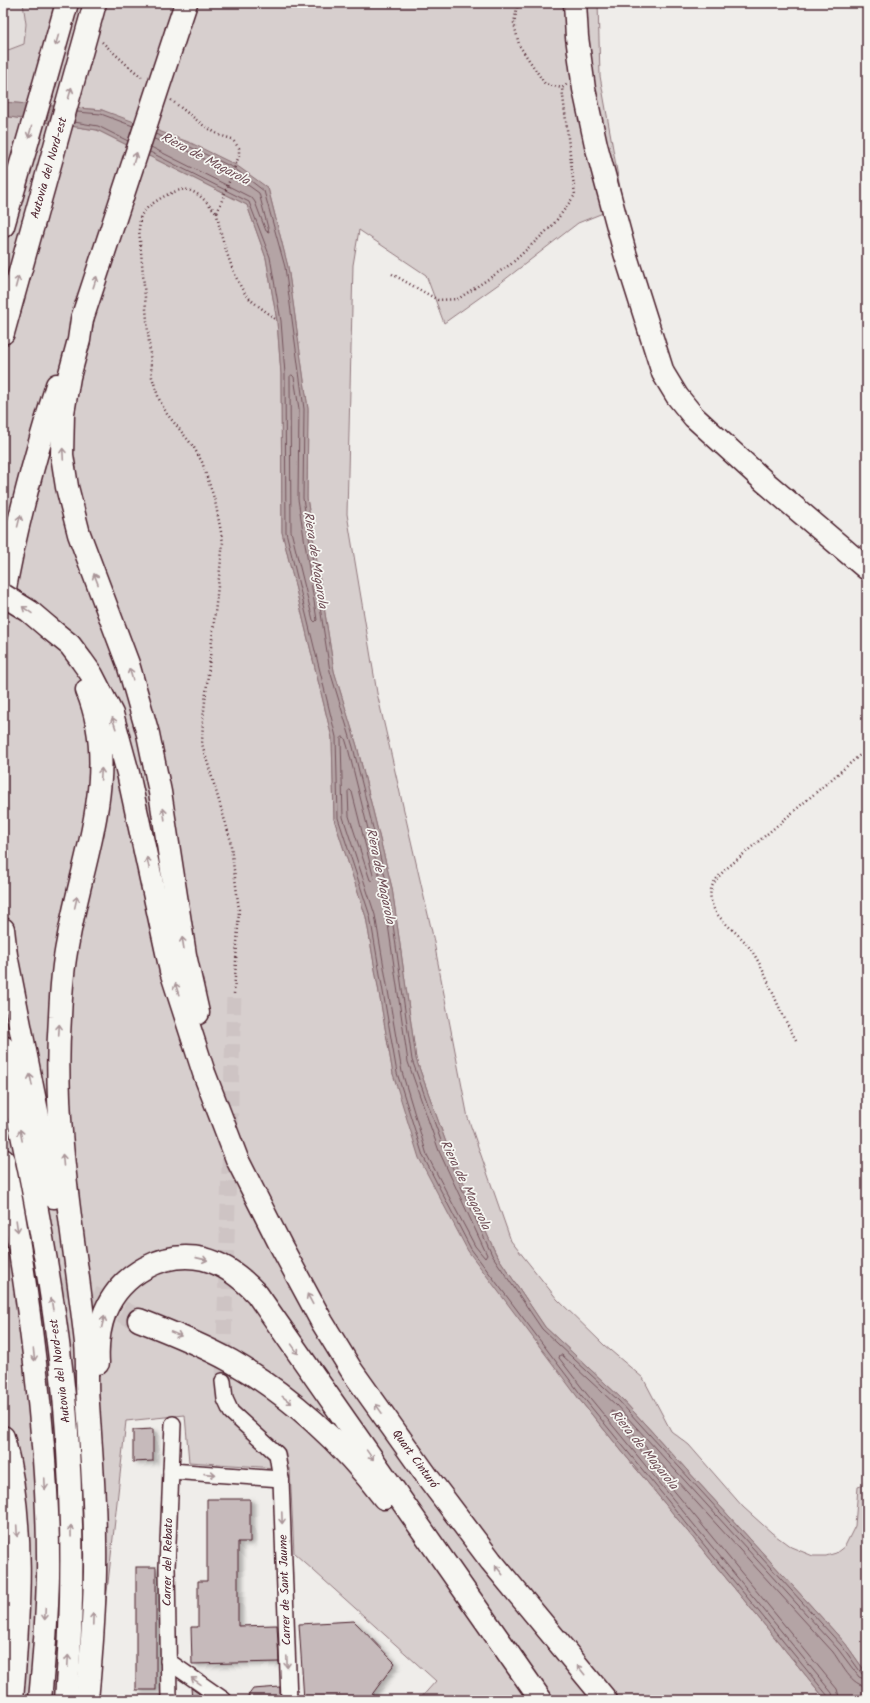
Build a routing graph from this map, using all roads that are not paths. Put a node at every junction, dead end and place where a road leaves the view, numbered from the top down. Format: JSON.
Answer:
{"nodes":[{"id":1,"x":67,"y":3,"type":"edge"},
{"id":2,"x":96,"y":3,"type":"edge"},
{"id":3,"x":186,"y":3,"type":"edge"},
{"id":4,"x":575,"y":3,"type":"edge"},
{"id":5,"x":4,"y":224,"type":"edge"},
{"id":6,"x":82,"y":319,"type":"junction"},
{"id":7,"x":3,"y":333,"type":"edge"},
{"id":8,"x":867,"y":569,"type":"edge"},
{"id":9,"x":3,"y":595,"type":"edge"},
{"id":10,"x":3,"y":600,"type":"edge"},
{"id":11,"x":49,"y":628,"type":"junction"},
{"id":12,"x":3,"y":929,"type":"edge"},
{"id":13,"x":3,"y":1047,"type":"edge"},
{"id":14,"x":3,"y":1160,"type":"edge"},
{"id":15,"x":256,"y":1195,"type":"junction"},
{"id":16,"x":140,"y":1320,"type":"tunnel mouth"},
{"id":17,"x":86,"y":1380,"type":"junction"},
{"id":18,"x":223,"y":1381,"type":"tunnel mouth"},
{"id":19,"x":173,"y":1424,"type":"dead end"},
{"id":20,"x":3,"y":1437,"type":"edge"},
{"id":21,"x":171,"y":1471,"type":"junction"},
{"id":22,"x":281,"y":1479,"type":"junction"},
{"id":23,"x":94,"y":1499,"type":"junction"},
{"id":24,"x":168,"y":1661,"type":"junction"},
{"id":25,"x":12,"y":1700,"type":"edge"},
{"id":26,"x":40,"y":1700,"type":"edge"},
{"id":27,"x":66,"y":1700,"type":"edge"},
{"id":28,"x":87,"y":1700,"type":"edge"},
{"id":29,"x":169,"y":1700,"type":"edge"},
{"id":30,"x":224,"y":1700,"type":"edge"},
{"id":31,"x":289,"y":1700,"type":"edge"},
{"id":32,"x":539,"y":1700,"type":"edge"},
{"id":33,"x":606,"y":1700,"type":"edge"}],
"edges":[{"from":1,"to":5,"type":"main road","one_way":true,"bridge":true},
{"from":7,"to":2,"type":"main road","name":"Autovia del Nord-est","one_way":true,"bridge":true},
{"from":6,"to":3,"type":"main road","one_way":true,"bridge":true},
{"from":4,"to":8,"type":"main road"},
{"from":10,"to":6,"type":"main road","one_way":true},
{"from":15,"to":6,"type":"main road","one_way":true},
{"from":11,"to":9,"type":"main road","one_way":true,"bridge":true},
{"from":15,"to":11,"type":"main road","one_way":true},
{"from":17,"to":11,"type":"main road","one_way":true},
{"from":17,"to":12,"type":"main road","one_way":true},
{"from":27,"to":13,"type":"main road","name":"Autovia del Nord-est","one_way":true},
{"from":14,"to":26,"type":"main road","name":"Autovia del Nord-est","one_way":true},
{"from":33,"to":15,"type":"main road","name":"Quart Cinturó","one_way":true},
{"from":16,"to":32,"type":"main road","one_way":true},
{"from":17,"to":23,"type":"main road"},
{"from":18,"to":22,"type":"street","name":"Carrer de Sant Jaume"},
{"from":19,"to":21,"type":"street","name":"Carrer del Rebato"},
{"from":20,"to":25,"type":"main road","one_way":true},
{"from":21,"to":22,"type":"street","one_way":true},
{"from":21,"to":24,"type":"street","name":"Carrer del Rebato"},
{"from":22,"to":31,"type":"street","name":"Carrer de Sant Jaume","one_way":true},
{"from":28,"to":23,"type":"main road","one_way":true},
{"from":23,"to":32,"type":"main road","one_way":true},
{"from":24,"to":29,"type":"street","name":"Carrer del Rebato"},
{"from":30,"to":24,"type":"street","one_way":true}]}
